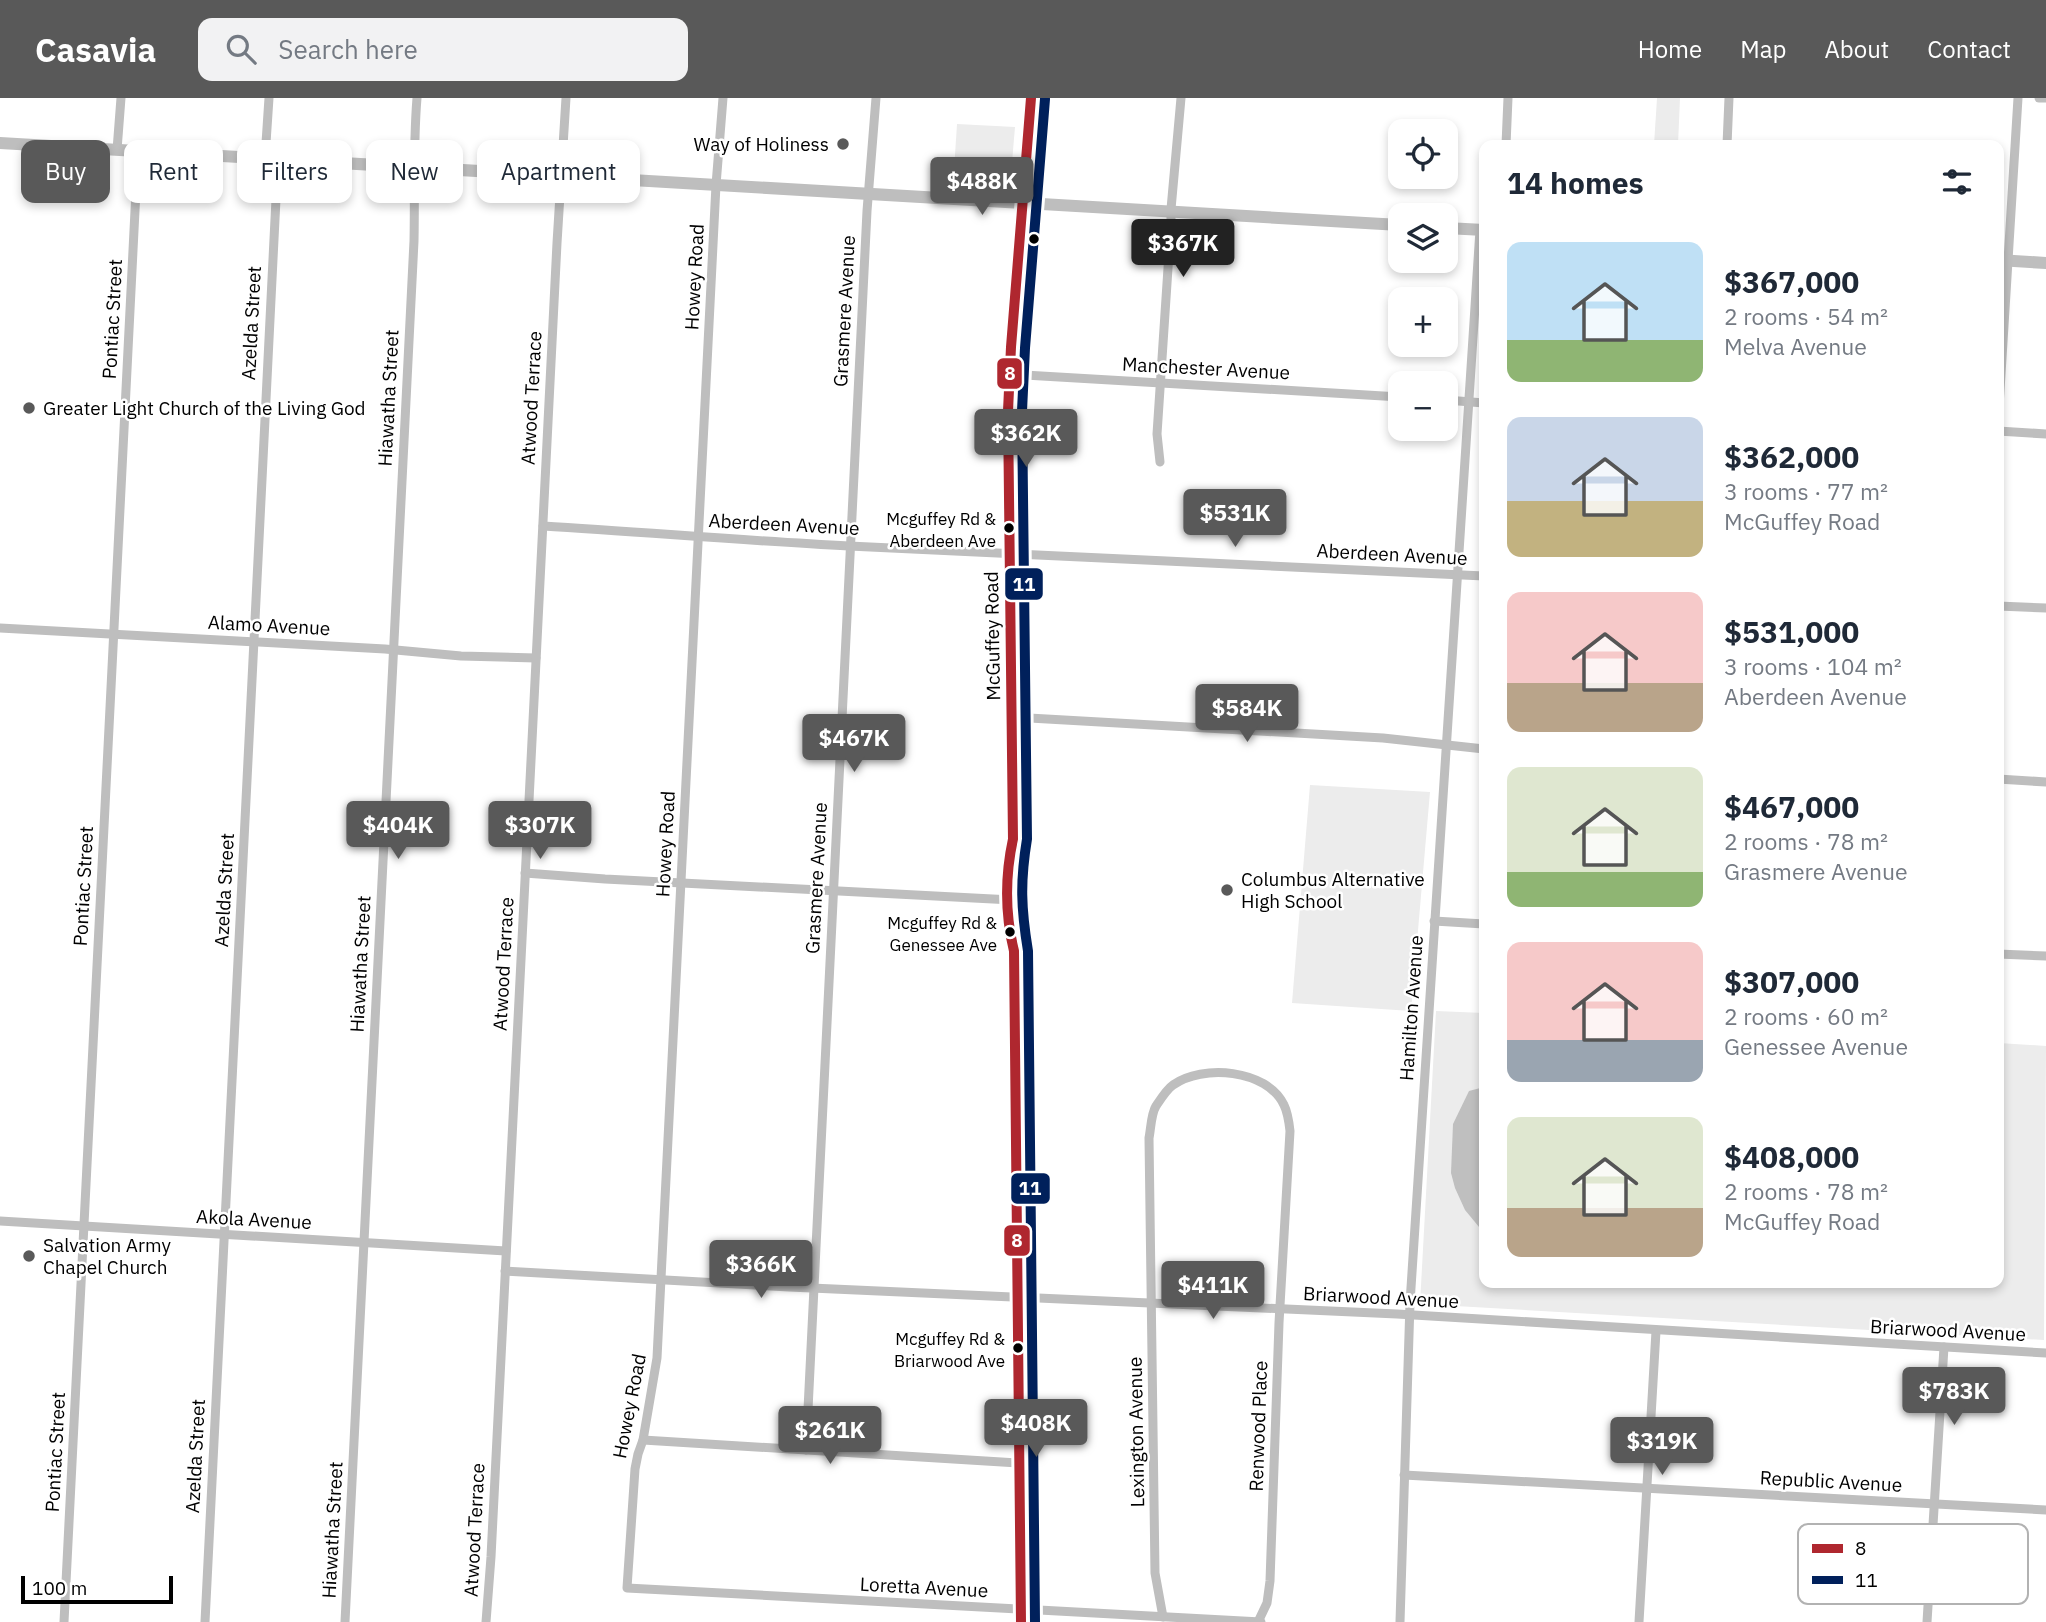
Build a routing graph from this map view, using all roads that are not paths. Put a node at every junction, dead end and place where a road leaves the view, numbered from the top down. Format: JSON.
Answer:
{"nodes":[{"id":1,"x":121,"y":98,"type":"edge"},
{"id":2,"x":269,"y":98,"type":"edge"},
{"id":3,"x":417,"y":98,"type":"edge"},
{"id":4,"x":566,"y":98,"type":"edge"},
{"id":5,"x":723,"y":98,"type":"edge"},
{"id":6,"x":876,"y":98,"type":"edge"},
{"id":7,"x":1031,"y":98,"type":"edge"},
{"id":8,"x":1181,"y":98,"type":"edge"},
{"id":9,"x":1508,"y":98,"type":"edge"},
{"id":10,"x":1730,"y":98,"type":"edge"},
{"id":11,"x":2018,"y":98,"type":"edge"},
{"id":12,"x":2039,"y":98,"type":"edge"},
{"id":13,"x":2046,"y":98,"type":"edge"},
{"id":14,"x":271,"y":140,"type":"edge"},
{"id":15,"x":414,"y":140,"type":"edge"},
{"id":16,"x":563,"y":140,"type":"edge"},
{"id":17,"x":1506,"y":140,"type":"edge"},
{"id":18,"x":1727,"y":140,"type":"edge"},
{"id":19,"x":0,"y":145,"type":"edge"},
{"id":20,"x":117,"y":150,"type":"junction"},
{"id":21,"x":124,"y":150,"type":"edge"},
{"id":22,"x":640,"y":181,"type":"edge"},
{"id":23,"x":716,"y":185,"type":"junction"},
{"id":24,"x":868,"y":194,"type":"junction"},
{"id":25,"x":135,"y":203,"type":"edge"},
{"id":26,"x":270,"y":203,"type":"edge"},
{"id":27,"x":415,"y":203,"type":"edge"},
{"id":28,"x":560,"y":203,"type":"edge"},
{"id":29,"x":1022,"y":203,"type":"junction"},
{"id":30,"x":1171,"y":212,"type":"junction"},
{"id":31,"x":1388,"y":224,"type":"edge"},
{"id":32,"x":1458,"y":229,"type":"edge"},
{"id":33,"x":1479,"y":230,"type":"edge"},
{"id":34,"x":2004,"y":249,"type":"edge"},
{"id":35,"x":2004,"y":260,"type":"edge"},
{"id":36,"x":2046,"y":262,"type":"edge"},
{"id":37,"x":1479,"y":267,"type":"edge"},
{"id":38,"x":1009,"y":374,"type":"junction"},
{"id":39,"x":1161,"y":383,"type":"junction"},
{"id":40,"x":1388,"y":396,"type":"edge"},
{"id":41,"x":1458,"y":401,"type":"edge"},
{"id":42,"x":1468,"y":402,"type":"junction"},
{"id":43,"x":1479,"y":402,"type":"edge"},
{"id":44,"x":2004,"y":431,"type":"edge"},
{"id":45,"x":2046,"y":434,"type":"edge"},
{"id":46,"x":1160,"y":462,"type":"dead end"},
{"id":47,"x":543,"y":526,"type":"junction"},
{"id":48,"x":698,"y":537,"type":"junction"},
{"id":49,"x":850,"y":546,"type":"junction"},
{"id":50,"x":1010,"y":553,"type":"junction"},
{"id":51,"x":1458,"y":575,"type":"junction"},
{"id":52,"x":1479,"y":576,"type":"edge"},
{"id":53,"x":2004,"y":606,"type":"edge"},
{"id":54,"x":2046,"y":608,"type":"edge"},
{"id":55,"x":0,"y":628,"type":"edge"},
{"id":56,"x":114,"y":634,"type":"junction"},
{"id":57,"x":253,"y":642,"type":"junction"},
{"id":58,"x":393,"y":650,"type":"junction"},
{"id":59,"x":536,"y":658,"type":"junction"},
{"id":60,"x":1012,"y":716,"type":"junction"},
{"id":61,"x":1446,"y":746,"type":"junction"},
{"id":62,"x":1479,"y":749,"type":"edge"},
{"id":63,"x":2004,"y":779,"type":"edge"},
{"id":64,"x":2046,"y":782,"type":"edge"},
{"id":65,"x":525,"y":873,"type":"junction"},
{"id":66,"x":681,"y":883,"type":"junction"},
{"id":67,"x":833,"y":891,"type":"junction"},
{"id":68,"x":1013,"y":900,"type":"junction"},
{"id":69,"x":1434,"y":921,"type":"junction"},
{"id":70,"x":1479,"y":924,"type":"edge"},
{"id":71,"x":2004,"y":954,"type":"edge"},
{"id":72,"x":2046,"y":956,"type":"edge"},
{"id":73,"x":1172,"y":1085,"type":"joint"},
{"id":74,"x":0,"y":1221,"type":"edge"},
{"id":75,"x":84,"y":1226,"type":"junction"},
{"id":76,"x":224,"y":1235,"type":"junction"},
{"id":77,"x":364,"y":1243,"type":"junction"},
{"id":78,"x":506,"y":1251,"type":"junction"},
{"id":79,"x":505,"y":1271,"type":"junction"},
{"id":80,"x":661,"y":1279,"type":"junction"},
{"id":81,"x":813,"y":1288,"type":"junction"},
{"id":82,"x":1018,"y":1297,"type":"junction"},
{"id":83,"x":1152,"y":1304,"type":"junction"},
{"id":84,"x":1280,"y":1309,"type":"junction"},
{"id":85,"x":1409,"y":1315,"type":"junction"},
{"id":86,"x":1657,"y":1331,"type":"junction"},
{"id":87,"x":1944,"y":1347,"type":"junction"},
{"id":88,"x":2046,"y":1353,"type":"edge"},
{"id":89,"x":643,"y":1440,"type":"junction"},
{"id":90,"x":806,"y":1450,"type":"junction"},
{"id":91,"x":1020,"y":1463,"type":"junction"},
{"id":92,"x":1404,"y":1475,"type":"junction"},
{"id":93,"x":1646,"y":1488,"type":"junction"},
{"id":94,"x":1934,"y":1504,"type":"junction"},
{"id":95,"x":2046,"y":1510,"type":"edge"},
{"id":96,"x":1933,"y":1524,"type":"edge"},
{"id":97,"x":627,"y":1588,"type":"joint"},
{"id":98,"x":1928,"y":1604,"type":"edge"},
{"id":99,"x":1021,"y":1616,"type":"edge"},
{"id":100,"x":1163,"y":1617,"type":"junction"},
{"id":101,"x":1206,"y":1620,"type":"edge"},
{"id":102,"x":64,"y":1622,"type":"edge"},
{"id":103,"x":205,"y":1622,"type":"edge"},
{"id":104,"x":345,"y":1622,"type":"edge"},
{"id":105,"x":486,"y":1622,"type":"edge"},
{"id":106,"x":1259,"y":1622,"type":"edge"},
{"id":107,"x":1400,"y":1622,"type":"edge"},
{"id":108,"x":1639,"y":1622,"type":"edge"},
{"id":109,"x":1927,"y":1622,"type":"edge"}],
"edges":[{"from":1,"to":20,"type":"street"},
{"from":2,"to":14,"type":"street","name":"Azelda Street"},
{"from":3,"to":15,"type":"street","name":"Hiawatha Street"},
{"from":4,"to":16,"type":"street","name":"Atwood Terrace"},
{"from":5,"to":23,"type":"street","name":"Howey Road"},
{"from":6,"to":24,"type":"street","name":"Grasmere Avenue"},
{"from":7,"to":29,"type":"street","name":"McGuffey Road"},
{"from":8,"to":30,"type":"street"},
{"from":9,"to":17,"type":"street"},
{"from":10,"to":18,"type":"street"},
{"from":11,"to":34,"type":"street"},
{"from":12,"to":13,"type":"street"},
{"from":19,"to":20,"type":"street"},
{"from":20,"to":21,"type":"street"},
{"from":22,"to":23,"type":"street"},
{"from":23,"to":24,"type":"street"},
{"from":23,"to":48,"type":"street","name":"Howey Road"},
{"from":24,"to":29,"type":"street"},
{"from":24,"to":49,"type":"street","name":"Grasmere Avenue"},
{"from":25,"to":56,"type":"street","name":"Pontiac Street"},
{"from":26,"to":57,"type":"street","name":"Azelda Street"},
{"from":27,"to":58,"type":"street","name":"Hiawatha Street"},
{"from":28,"to":47,"type":"street","name":"Atwood Terrace"},
{"from":29,"to":30,"type":"street"},
{"from":29,"to":38,"type":"street","name":"McGuffey Road"},
{"from":30,"to":31,"type":"street"},
{"from":30,"to":39,"type":"street"},
{"from":32,"to":33,"type":"street"},
{"from":35,"to":36,"type":"street"},
{"from":37,"to":42,"type":"street","name":"Hamilton Avenue"},
{"from":38,"to":39,"type":"street","name":"Manchester Avenue"},
{"from":38,"to":50,"type":"street","name":"McGuffey Road"},
{"from":39,"to":40,"type":"street","name":"Manchester Avenue"},
{"from":39,"to":46,"type":"street"},
{"from":41,"to":42,"type":"street"},
{"from":42,"to":43,"type":"street"},
{"from":42,"to":51,"type":"street","name":"Hamilton Avenue"},
{"from":44,"to":45,"type":"street"},
{"from":47,"to":48,"type":"street","name":"Aberdeen Avenue"},
{"from":47,"to":59,"type":"street","name":"Atwood Terrace"},
{"from":48,"to":49,"type":"street","name":"Aberdeen Avenue"},
{"from":48,"to":66,"type":"street","name":"Howey Road"},
{"from":49,"to":50,"type":"street","name":"Aberdeen Avenue"},
{"from":49,"to":67,"type":"street","name":"Grasmere Avenue"},
{"from":50,"to":51,"type":"street","name":"Aberdeen Avenue"},
{"from":50,"to":60,"type":"street","name":"McGuffey Road"},
{"from":51,"to":52,"type":"street","name":"Aberdeen Avenue"},
{"from":51,"to":61,"type":"street","name":"Hamilton Avenue"},
{"from":53,"to":54,"type":"street"},
{"from":55,"to":56,"type":"street","name":"Alamo Avenue"},
{"from":56,"to":57,"type":"street","name":"Alamo Avenue"},
{"from":56,"to":75,"type":"street","name":"Pontiac Street"},
{"from":57,"to":58,"type":"street","name":"Alamo Avenue"},
{"from":57,"to":76,"type":"street","name":"Azelda Street"},
{"from":58,"to":59,"type":"street","name":"Alamo Avenue"},
{"from":58,"to":77,"type":"street","name":"Hiawatha Street"},
{"from":59,"to":65,"type":"street","name":"Atwood Terrace"},
{"from":60,"to":61,"type":"street"},
{"from":60,"to":68,"type":"street","name":"McGuffey Road"},
{"from":61,"to":62,"type":"street"},
{"from":61,"to":69,"type":"street","name":"Hamilton Avenue"},
{"from":63,"to":64,"type":"street"},
{"from":65,"to":66,"type":"street"},
{"from":65,"to":78,"type":"street","name":"Atwood Terrace"},
{"from":66,"to":67,"type":"street"},
{"from":66,"to":80,"type":"street","name":"Howey Road"},
{"from":67,"to":68,"type":"street"},
{"from":67,"to":81,"type":"street","name":"Grasmere Avenue"},
{"from":68,"to":82,"type":"street","name":"McGuffey Road"},
{"from":69,"to":70,"type":"street"},
{"from":69,"to":85,"type":"street","name":"Hamilton Avenue"},
{"from":71,"to":72,"type":"street"},
{"from":73,"to":83,"type":"street","name":"Lexington Avenue"},
{"from":73,"to":84,"type":"street","name":"Renwood Place"},
{"from":74,"to":75,"type":"street","name":"Akola Avenue"},
{"from":75,"to":76,"type":"street","name":"Akola Avenue"},
{"from":75,"to":102,"type":"street","name":"Pontiac Street"},
{"from":76,"to":77,"type":"street","name":"Akola Avenue"},
{"from":76,"to":103,"type":"street","name":"Azelda Street"},
{"from":77,"to":78,"type":"street","name":"Akola Avenue"},
{"from":77,"to":104,"type":"street","name":"Hiawatha Street"},
{"from":78,"to":79,"type":"street","name":"Atwood Terrace"},
{"from":79,"to":80,"type":"street","name":"Briarwood Avenue"},
{"from":79,"to":105,"type":"street","name":"Atwood Terrace"},
{"from":80,"to":81,"type":"street","name":"Briarwood Avenue"},
{"from":80,"to":89,"type":"street","name":"Howey Road"},
{"from":81,"to":82,"type":"street","name":"Briarwood Avenue"},
{"from":81,"to":90,"type":"street","name":"Grasmere Avenue"},
{"from":82,"to":83,"type":"street","name":"Briarwood Avenue"},
{"from":82,"to":91,"type":"street","name":"McGuffey Road"},
{"from":83,"to":84,"type":"street","name":"Briarwood Avenue"},
{"from":83,"to":100,"type":"street","name":"Lexington Avenue"},
{"from":84,"to":85,"type":"street","name":"Briarwood Avenue"},
{"from":84,"to":106,"type":"street","name":"Renwood Place"},
{"from":85,"to":86,"type":"street","name":"Briarwood Avenue"},
{"from":85,"to":92,"type":"street","name":"Hamilton Avenue"},
{"from":86,"to":87,"type":"street","name":"Briarwood Avenue"},
{"from":86,"to":93,"type":"street"},
{"from":87,"to":88,"type":"street","name":"Briarwood Avenue"},
{"from":87,"to":94,"type":"street"},
{"from":89,"to":90,"type":"street"},
{"from":89,"to":97,"type":"street","name":"Howey Road"},
{"from":90,"to":91,"type":"street"},
{"from":91,"to":99,"type":"street","name":"McGuffey Road"},
{"from":92,"to":93,"type":"street","name":"Republic Avenue"},
{"from":92,"to":107,"type":"street","name":"Hamilton Avenue"},
{"from":93,"to":94,"type":"street","name":"Republic Avenue"},
{"from":93,"to":108,"type":"street"},
{"from":94,"to":95,"type":"street","name":"Republic Avenue"},
{"from":94,"to":96,"type":"street"},
{"from":97,"to":99,"type":"street","name":"Loretta Avenue"},
{"from":98,"to":109,"type":"street"},
{"from":99,"to":100,"type":"street","name":"Loretta Avenue"},
{"from":100,"to":101,"type":"street","name":"Loretta Avenue"},
{"from":101,"to":106,"type":"street","name":"Loretta Avenue"}]}
